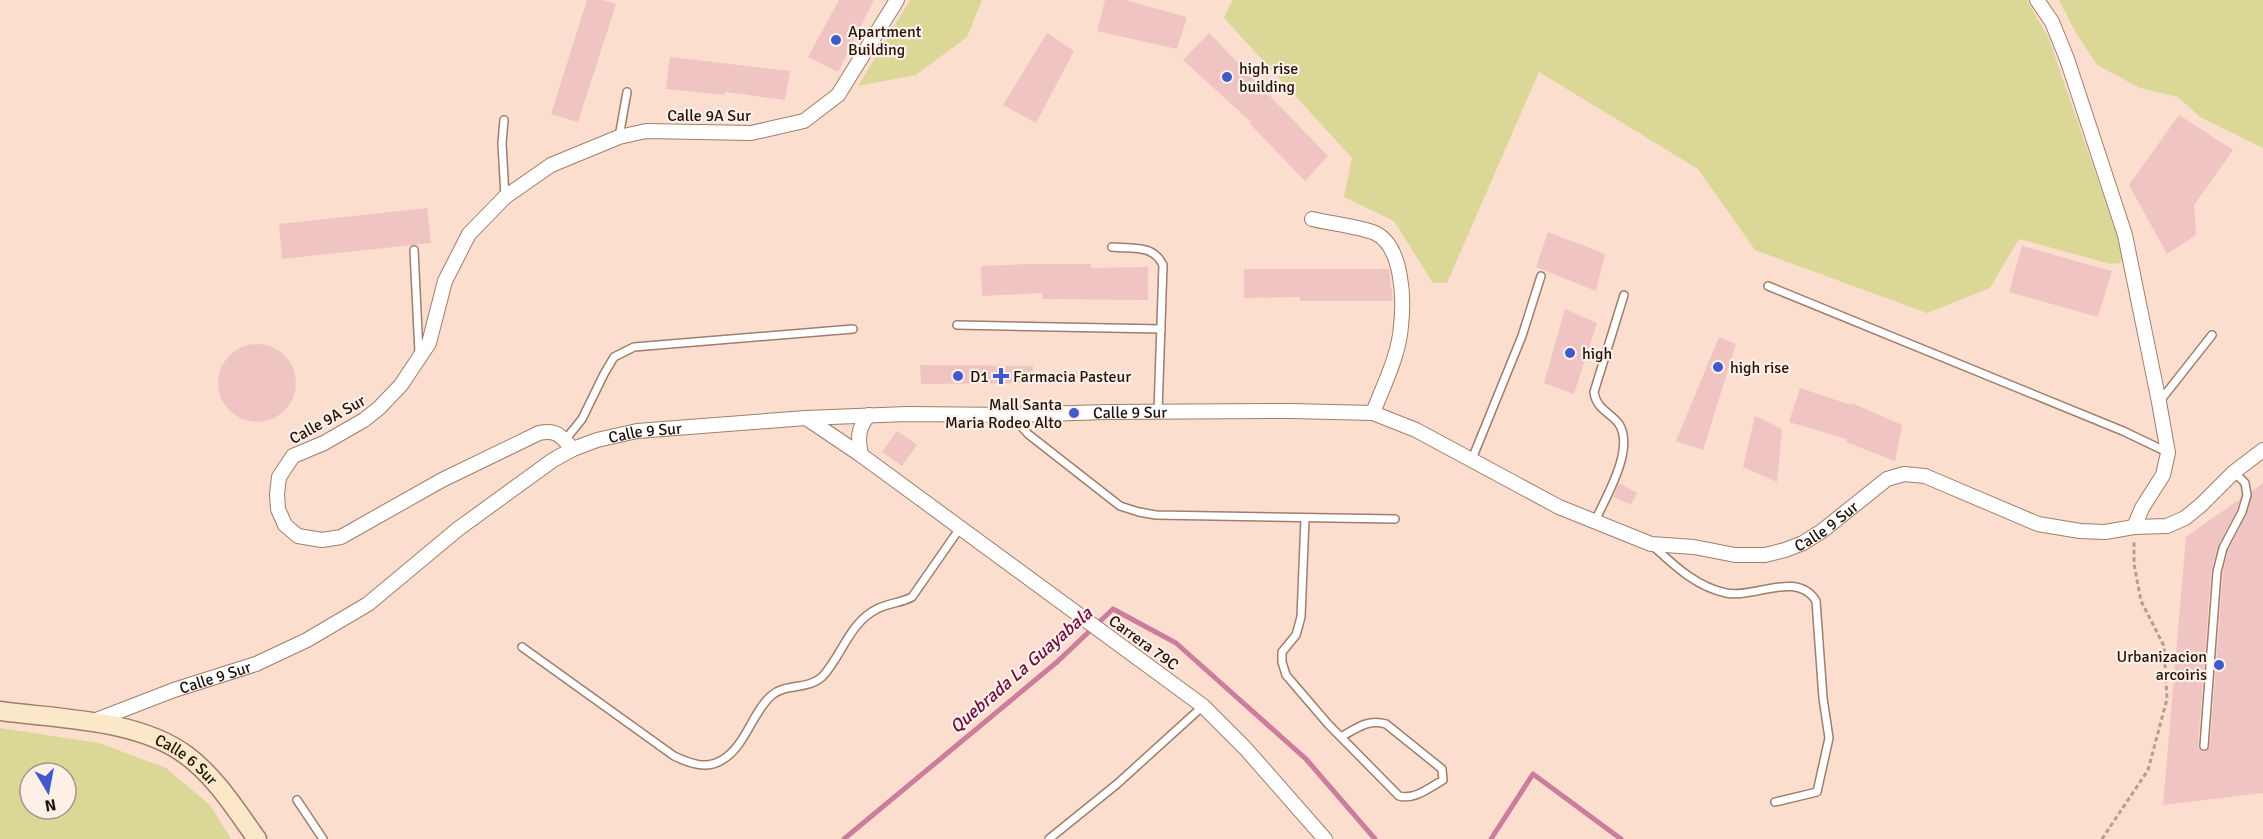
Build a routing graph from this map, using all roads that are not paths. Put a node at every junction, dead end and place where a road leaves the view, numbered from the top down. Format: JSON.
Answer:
{"nodes":[{"id":1,"x":897,"y":0,"type":"edge"},
{"id":2,"x":2037,"y":0,"type":"edge"},
{"id":3,"x":627,"y":92,"type":"dead end"},
{"id":4,"x":504,"y":120,"type":"dead end"},
{"id":5,"x":619,"y":137,"type":"junction"},
{"id":6,"x":505,"y":197,"type":"junction"},
{"id":7,"x":1312,"y":219,"type":"dead end"},
{"id":8,"x":1112,"y":247,"type":"dead end"},
{"id":9,"x":414,"y":250,"type":"dead end"},
{"id":10,"x":1541,"y":276,"type":"dead end"},
{"id":11,"x":1768,"y":286,"type":"dead end"},
{"id":12,"x":1624,"y":295,"type":"dead end"},
{"id":13,"x":957,"y":325,"type":"dead end"},
{"id":14,"x":853,"y":329,"type":"dead end"},
{"id":15,"x":1161,"y":329,"type":"junction"},
{"id":16,"x":2212,"y":335,"type":"dead end"},
{"id":17,"x":420,"y":358,"type":"junction"},
{"id":18,"x":2159,"y":402,"type":"junction"},
{"id":19,"x":1158,"y":412,"type":"junction"},
{"id":20,"x":1372,"y":413,"type":"junction"},
{"id":21,"x":869,"y":415,"type":"junction"},
{"id":22,"x":1012,"y":415,"type":"junction"},
{"id":23,"x":806,"y":418,"type":"junction"},
{"id":24,"x":568,"y":445,"type":"junction"},
{"id":25,"x":2263,"y":450,"type":"edge"},
{"id":26,"x":2168,"y":453,"type":"junction"},
{"id":27,"x":861,"y":455,"type":"junction"},
{"id":28,"x":1472,"y":459,"type":"junction"},
{"id":29,"x":2234,"y":472,"type":"junction"},
{"id":30,"x":1305,"y":519,"type":"junction"},
{"id":31,"x":1395,"y":519,"type":"dead end"},
{"id":32,"x":1595,"y":521,"type":"junction"},
{"id":33,"x":2134,"y":527,"type":"junction"},
{"id":34,"x":960,"y":528,"type":"junction"},
{"id":35,"x":1651,"y":544,"type":"junction"},
{"id":36,"x":522,"y":647,"type":"dead end"},
{"id":37,"x":1203,"y":706,"type":"junction"},
{"id":38,"x":0,"y":711,"type":"edge"},
{"id":39,"x":90,"y":723,"type":"junction"},
{"id":40,"x":1341,"y":737,"type":"junction"},
{"id":41,"x":2204,"y":746,"type":"dead end"},
{"id":42,"x":297,"y":800,"type":"dead end"},
{"id":43,"x":1775,"y":802,"type":"dead end"},
{"id":44,"x":257,"y":839,"type":"edge"},
{"id":45,"x":323,"y":839,"type":"edge"},
{"id":46,"x":1049,"y":839,"type":"edge"},
{"id":47,"x":1325,"y":839,"type":"edge"}],
"edges":[{"from":1,"to":5,"type":"street","name":"Calle 9A Sur"},
{"from":2,"to":18,"type":"street"},
{"from":3,"to":5,"type":"lane"},
{"from":4,"to":6,"type":"lane"},
{"from":5,"to":6,"type":"street","name":"Calle 9A Sur"},
{"from":6,"to":17,"type":"street","name":"Calle 9A Sur"},
{"from":7,"to":20,"type":"street"},
{"from":8,"to":15,"type":"lane"},
{"from":9,"to":17,"type":"lane"},
{"from":10,"to":28,"type":"lane"},
{"from":11,"to":26,"type":"lane"},
{"from":12,"to":32,"type":"lane"},
{"from":13,"to":15,"type":"lane"},
{"from":14,"to":24,"type":"lane"},
{"from":15,"to":19,"type":"lane"},
{"from":16,"to":18,"type":"lane"},
{"from":17,"to":24,"type":"street","name":"Calle 9A Sur"},
{"from":18,"to":26,"type":"street"},
{"from":19,"to":20,"type":"street","name":"Calle 9 Sur"},
{"from":19,"to":22,"type":"street","name":"Calle 9 Sur"},
{"from":20,"to":28,"type":"street","name":"Calle 9 Sur"},
{"from":21,"to":22,"type":"street","name":"Calle 9 Sur"},
{"from":21,"to":23,"type":"street","name":"Calle 9 Sur"},
{"from":21,"to":27,"type":"street"},
{"from":22,"to":30,"type":"lane"},
{"from":23,"to":24,"type":"street","name":"Calle 9 Sur"},
{"from":23,"to":27,"type":"street","name":"Carrera 79C"},
{"from":24,"to":39,"type":"street","name":"Calle 9 Sur"},
{"from":25,"to":29,"type":"street","name":"Calle 9 Sur"},
{"from":26,"to":33,"type":"street"},
{"from":27,"to":34,"type":"street","name":"Carrera 79C"},
{"from":28,"to":32,"type":"street","name":"Calle 9 Sur"},
{"from":29,"to":33,"type":"street","name":"Calle 9 Sur"},
{"from":29,"to":41,"type":"lane"},
{"from":30,"to":31,"type":"lane"},
{"from":30,"to":40,"type":"lane"},
{"from":32,"to":35,"type":"street","name":"Calle 9 Sur"},
{"from":33,"to":35,"type":"street","name":"Calle 9 Sur"},
{"from":34,"to":36,"type":"lane"},
{"from":34,"to":37,"type":"street","name":"Carrera 79C"},
{"from":35,"to":43,"type":"lane"},
{"from":37,"to":46,"type":"lane"},
{"from":37,"to":47,"type":"street","name":"Carrera 79C"},
{"from":38,"to":39,"type":"main road","name":"Calle 9 Sur"},
{"from":39,"to":44,"type":"main road","name":"Calle 6 Sur"},
{"from":40,"to":40,"type":"lane"},
{"from":42,"to":45,"type":"lane"}]}
